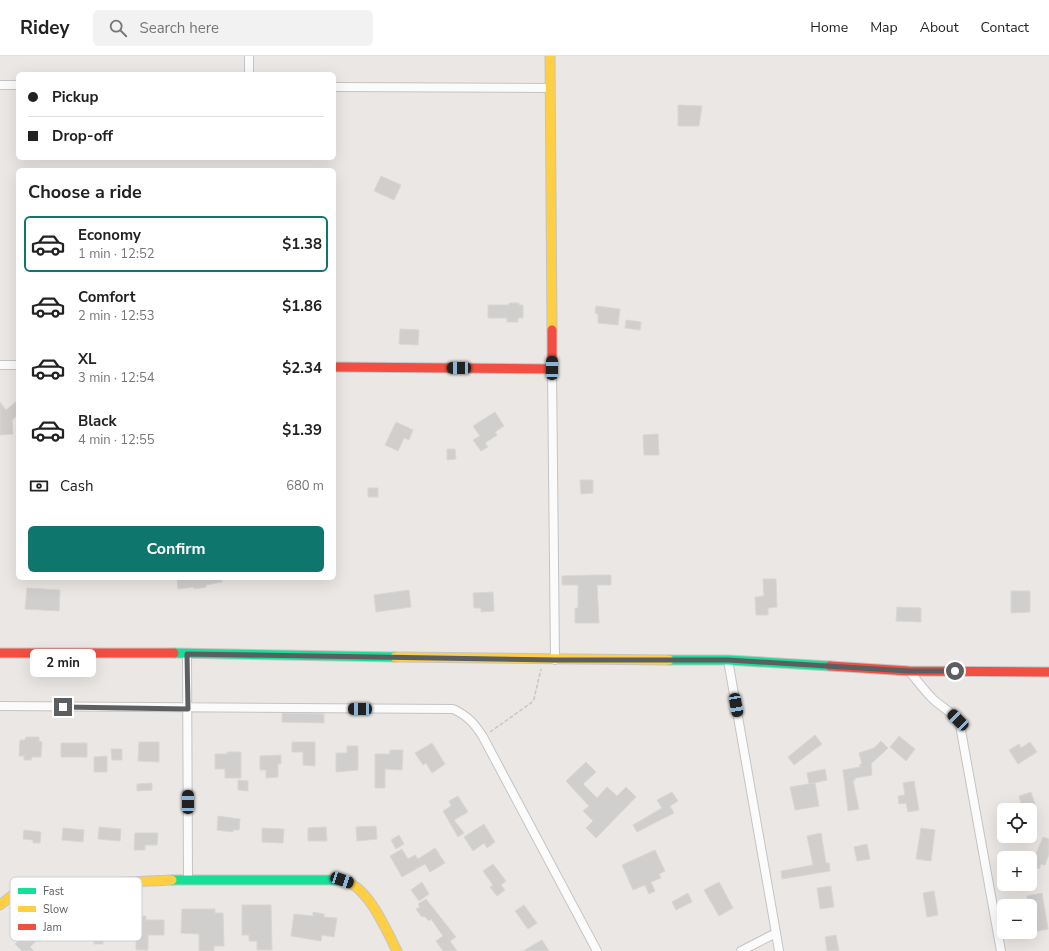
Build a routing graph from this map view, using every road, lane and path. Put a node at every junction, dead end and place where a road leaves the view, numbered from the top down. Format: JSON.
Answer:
{"nodes":[{"id":1,"x":249,"y":56,"type":"edge"},
{"id":2,"x":550,"y":56,"type":"edge"},
{"id":3,"x":249,"y":72,"type":"edge"},
{"id":4,"x":0,"y":85,"type":"edge"},
{"id":5,"x":16,"y":85,"type":"edge"},
{"id":6,"x":336,"y":87,"type":"edge"},
{"id":7,"x":549,"y":88,"type":"junction"},
{"id":8,"x":0,"y":365,"type":"edge"},
{"id":9,"x":16,"y":365,"type":"edge"},
{"id":10,"x":336,"y":367,"type":"edge"},
{"id":11,"x":552,"y":368,"type":"junction"},
{"id":12,"x":0,"y":653,"type":"edge"},
{"id":13,"x":187,"y":654,"type":"junction"},
{"id":14,"x":543,"y":660,"type":"junction"},
{"id":15,"x":555,"y":660,"type":"junction"},
{"id":16,"x":728,"y":660,"type":"junction"},
{"id":17,"x":909,"y":671,"type":"junction"},
{"id":18,"x":1049,"y":672,"type":"edge"},
{"id":19,"x":0,"y":706,"type":"edge"},
{"id":20,"x":188,"y":709,"type":"junction"},
{"id":21,"x":483,"y":737,"type":"junction"},
{"id":22,"x":188,"y":879,"type":"junction"},
{"id":23,"x":142,"y":881,"type":"edge"},
{"id":24,"x":10,"y":897,"type":"edge"},
{"id":25,"x":0,"y":905,"type":"edge"},
{"id":26,"x":776,"y":933,"type":"junction"},
{"id":27,"x":397,"y":951,"type":"edge"},
{"id":28,"x":597,"y":951,"type":"edge"},
{"id":29,"x":741,"y":951,"type":"edge"},
{"id":30,"x":779,"y":951,"type":"edge"},
{"id":31,"x":1001,"y":951,"type":"edge"}],
"edges":[{"from":1,"to":3,"type":"street"},
{"from":2,"to":7,"type":"street"},
{"from":4,"to":5,"type":"street"},
{"from":6,"to":7,"type":"street"},
{"from":7,"to":11,"type":"street"},
{"from":8,"to":9,"type":"street"},
{"from":10,"to":11,"type":"street"},
{"from":11,"to":15,"type":"street"},
{"from":12,"to":13,"type":"street"},
{"from":13,"to":14,"type":"street"},
{"from":13,"to":20,"type":"street"},
{"from":14,"to":15,"type":"street"},
{"from":14,"to":21,"type":"path"},
{"from":15,"to":16,"type":"street"},
{"from":16,"to":17,"type":"street"},
{"from":16,"to":26,"type":"street"},
{"from":17,"to":18,"type":"street"},
{"from":17,"to":31,"type":"street"},
{"from":19,"to":20,"type":"street"},
{"from":20,"to":21,"type":"street"},
{"from":20,"to":22,"type":"street"},
{"from":21,"to":28,"type":"street"},
{"from":22,"to":23,"type":"street"},
{"from":22,"to":27,"type":"street"},
{"from":24,"to":25,"type":"street"},
{"from":26,"to":29,"type":"street"},
{"from":26,"to":30,"type":"street"}]}
